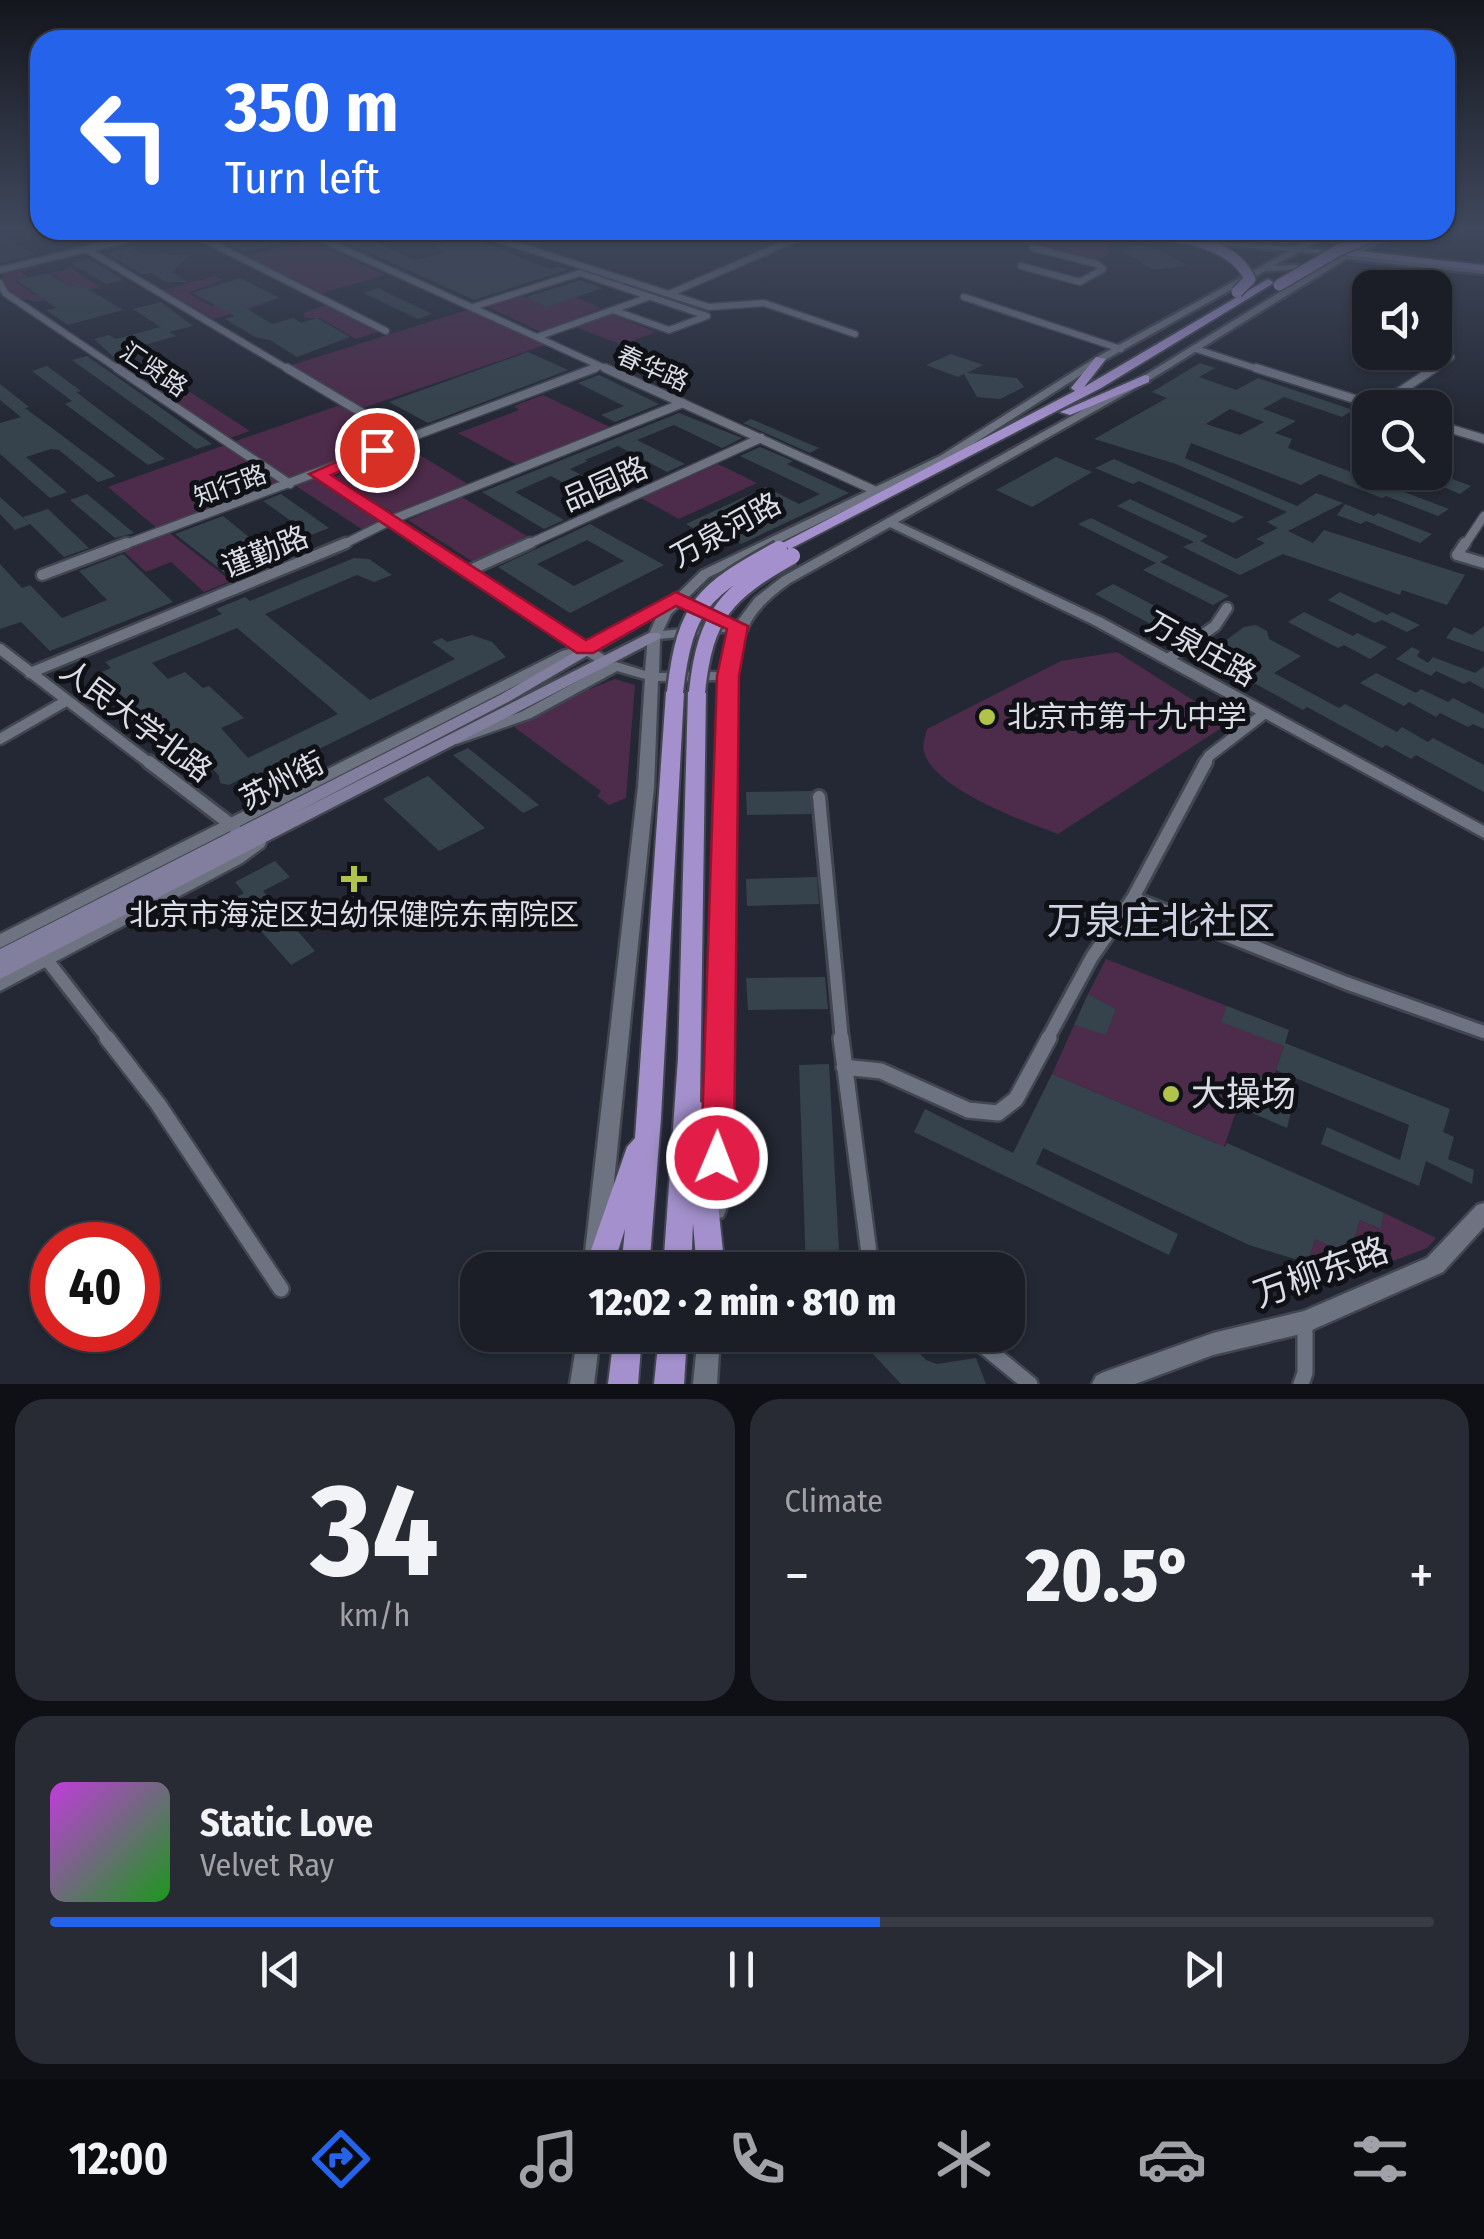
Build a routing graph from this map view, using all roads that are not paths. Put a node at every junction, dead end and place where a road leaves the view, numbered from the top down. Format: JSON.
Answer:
{"nodes":[{"id":1,"x":7,"y":295,"type":"edge"},
{"id":2,"x":163,"y":295,"type":"edge"},
{"id":3,"x":314,"y":295,"type":"edge"},
{"id":4,"x":445,"y":295,"type":"edge"},
{"id":5,"x":511,"y":295,"type":"edge"},
{"id":6,"x":646,"y":295,"type":"edge"},
{"id":7,"x":670,"y":295,"type":"edge"},
{"id":8,"x":1224,"y":295,"type":"edge"},
{"id":9,"x":1226,"y":295,"type":"edge"},
{"id":10,"x":1255,"y":295,"type":"edge"},
{"id":11,"x":1257,"y":295,"type":"edge"},
{"id":12,"x":1284,"y":295,"type":"edge"},
{"id":13,"x":650,"y":296,"type":"junction"},
{"id":14,"x":964,"y":297,"type":"dead end"},
{"id":15,"x":472,"y":307,"type":"junction"},
{"id":16,"x":614,"y":310,"type":"junction"},
{"id":17,"x":386,"y":331,"type":"dead end"},
{"id":18,"x":856,"y":334,"type":"dead end"},
{"id":19,"x":536,"y":337,"type":"junction"},
{"id":20,"x":1122,"y":348,"type":"junction"},
{"id":21,"x":1196,"y":349,"type":"junction"},
{"id":22,"x":1100,"y":359,"type":"junction"},
{"id":23,"x":600,"y":366,"type":"junction"},
{"id":24,"x":1435,"y":370,"type":"edge"},
{"id":25,"x":1145,"y":380,"type":"junction"},
{"id":26,"x":1077,"y":388,"type":"junction"},
{"id":27,"x":1406,"y":390,"type":"edge"},
{"id":28,"x":1352,"y":398,"type":"edge"},
{"id":29,"x":683,"y":403,"type":"junction"},
{"id":30,"x":1040,"y":414,"type":"junction"},
{"id":31,"x":1056,"y":416,"type":"junction"},
{"id":32,"x":1452,"y":429,"type":"edge"},
{"id":33,"x":761,"y":438,"type":"junction"},
{"id":34,"x":406,"y":439,"type":"junction"},
{"id":35,"x":1484,"y":439,"type":"edge"},
{"id":36,"x":318,"y":474,"type":"junction"},
{"id":37,"x":290,"y":484,"type":"junction"},
{"id":38,"x":878,"y":492,"type":"junction"},
{"id":39,"x":1484,"y":516,"type":"edge"},
{"id":40,"x":390,"y":521,"type":"junction"},
{"id":41,"x":889,"y":522,"type":"junction"},
{"id":42,"x":786,"y":553,"type":"junction"},
{"id":43,"x":1484,"y":564,"type":"edge"},
{"id":44,"x":468,"y":572,"type":"junction"},
{"id":45,"x":42,"y":576,"type":"dead end"},
{"id":46,"x":691,"y":584,"type":"junction"},
{"id":47,"x":676,"y":598,"type":"junction"},
{"id":48,"x":755,"y":601,"type":"junction"},
{"id":49,"x":1227,"y":608,"type":"dead end"},
{"id":50,"x":738,"y":626,"type":"junction"},
{"id":51,"x":654,"y":636,"type":"junction"},
{"id":52,"x":0,"y":649,"type":"edge"},
{"id":53,"x":585,"y":649,"type":"junction"},
{"id":54,"x":1168,"y":659,"type":"junction"},
{"id":55,"x":610,"y":664,"type":"junction"},
{"id":56,"x":30,"y":673,"type":"junction"},
{"id":57,"x":728,"y":676,"type":"junction"},
{"id":58,"x":652,"y":677,"type":"junction"},
{"id":59,"x":686,"y":692,"type":"junction"},
{"id":60,"x":66,"y":701,"type":"junction"},
{"id":61,"x":1266,"y":713,"type":"junction"},
{"id":62,"x":0,"y":739,"type":"edge"},
{"id":63,"x":819,"y":797,"type":"dead end"},
{"id":64,"x":244,"y":833,"type":"junction"},
{"id":65,"x":1484,"y":833,"type":"edge"},
{"id":66,"x":1133,"y":898,"type":"junction"},
{"id":67,"x":0,"y":942,"type":"edge"},
{"id":68,"x":0,"y":958,"type":"edge"},
{"id":69,"x":47,"y":960,"type":"junction"},
{"id":70,"x":0,"y":972,"type":"edge"},
{"id":71,"x":0,"y":984,"type":"edge"},
{"id":72,"x":1484,"y":1032,"type":"edge"},
{"id":73,"x":690,"y":1058,"type":"junction"},
{"id":74,"x":844,"y":1066,"type":"junction"},
{"id":75,"x":650,"y":1118,"type":"junction"},
{"id":76,"x":1484,"y":1212,"type":"edge"},
{"id":77,"x":598,"y":1252,"type":"edge"},
{"id":78,"x":602,"y":1252,"type":"edge"},
{"id":79,"x":637,"y":1252,"type":"edge"},
{"id":80,"x":678,"y":1252,"type":"edge"},
{"id":81,"x":711,"y":1252,"type":"edge"},
{"id":82,"x":713,"y":1252,"type":"edge"},
{"id":83,"x":869,"y":1252,"type":"edge"},
{"id":84,"x":282,"y":1289,"type":"dead end"},
{"id":85,"x":1305,"y":1322,"type":"junction"},
{"id":86,"x":587,"y":1352,"type":"edge"},
{"id":87,"x":626,"y":1352,"type":"edge"},
{"id":88,"x":672,"y":1352,"type":"edge"},
{"id":89,"x":708,"y":1352,"type":"edge"},
{"id":90,"x":991,"y":1352,"type":"edge"},
{"id":91,"x":582,"y":1384,"type":"edge"},
{"id":92,"x":623,"y":1384,"type":"edge"},
{"id":93,"x":669,"y":1384,"type":"edge"},
{"id":94,"x":705,"y":1384,"type":"edge"},
{"id":95,"x":1030,"y":1384,"type":"edge"},
{"id":96,"x":1104,"y":1384,"type":"edge"},
{"id":97,"x":1301,"y":1384,"type":"edge"}],
"edges":[{"from":1,"to":37,"type":"street","name":"汇贤路"},
{"from":2,"to":34,"type":"street"},
{"from":3,"to":17,"type":"street"},
{"from":4,"to":15,"type":"street","name":"春华路"},
{"from":5,"to":15,"type":"street"},
{"from":6,"to":13,"type":"street"},
{"from":7,"to":18,"type":"street"},
{"from":8,"to":20,"type":"street","name":"万泉河路"},
{"from":9,"to":26,"type":"highway"},
{"from":10,"to":30,"type":"highway","name":"万泉河路"},
{"from":11,"to":31,"type":"highway","name":"万泉河路"},
{"from":12,"to":21,"type":"street"},
{"from":13,"to":16,"type":"street"},
{"from":13,"to":16,"type":"street"},
{"from":14,"to":20,"type":"street"},
{"from":15,"to":19,"type":"street","name":"春华路"},
{"from":16,"to":19,"type":"street"},
{"from":19,"to":23,"type":"street","name":"春华路"},
{"from":20,"to":22,"type":"street","name":"万泉河路"},
{"from":21,"to":25,"type":"street"},
{"from":21,"to":28,"type":"street"},
{"from":22,"to":26,"type":"highway"},
{"from":22,"to":38,"type":"street","name":"万泉河路"},
{"from":23,"to":29,"type":"street","name":"春华路"},
{"from":23,"to":34,"type":"street","name":"知行路"},
{"from":24,"to":27,"type":"street"},
{"from":25,"to":31,"type":"highway"},
{"from":25,"to":41,"type":"street"},
{"from":26,"to":30,"type":"highway"},
{"from":29,"to":33,"type":"street","name":"春华路"},
{"from":29,"to":40,"type":"street","name":"谨勤路"},
{"from":30,"to":42,"type":"highway","name":"万泉河路"},
{"from":31,"to":42,"type":"highway","name":"万泉河路"},
{"from":32,"to":35,"type":"street"},
{"from":33,"to":38,"type":"street","name":"春华路"},
{"from":33,"to":44,"type":"street","name":"品园路"},
{"from":34,"to":36,"type":"street","name":"知行路"},
{"from":36,"to":37,"type":"street","name":"知行路"},
{"from":36,"to":40,"type":"street"},
{"from":37,"to":45,"type":"street","name":"知行路"},
{"from":38,"to":46,"type":"street","name":"万泉河路"},
{"from":39,"to":43,"type":"street"},
{"from":40,"to":44,"type":"street"},
{"from":40,"to":56,"type":"street","name":"谨勤路"},
{"from":41,"to":48,"type":"street"},
{"from":41,"to":54,"type":"street","name":"万泉庄路"},
{"from":42,"to":59,"type":"highway","name":"万泉河路","bridge":true},
{"from":44,"to":53,"type":"street"},
{"from":46,"to":47,"type":"street","name":"万泉河路"},
{"from":46,"to":48,"type":"street"},
{"from":47,"to":50,"type":"street"},
{"from":47,"to":51,"type":"street","name":"万泉河路"},
{"from":47,"to":53,"type":"main road","name":"苏州街"},
{"from":48,"to":50,"type":"street"},
{"from":49,"to":54,"type":"street"},
{"from":50,"to":51,"type":"street"},
{"from":50,"to":57,"type":"street"},
{"from":51,"to":55,"type":"main road","name":"苏州街"},
{"from":51,"to":58,"type":"street","name":"万泉河路"},
{"from":52,"to":56,"type":"street","name":"人民大学北路"},
{"from":53,"to":55,"type":"street"},
{"from":53,"to":64,"type":"main road","name":"苏州街"},
{"from":54,"to":61,"type":"street","name":"万泉庄路"},
{"from":55,"to":58,"type":"street"},
{"from":55,"to":64,"type":"main road","name":"苏州街"},
{"from":56,"to":60,"type":"street","name":"人民大学北路"},
{"from":57,"to":58,"type":"street"},
{"from":57,"to":82,"type":"street"},
{"from":58,"to":77,"type":"street","name":"万泉河路"},
{"from":59,"to":73,"type":"highway","name":"万泉河路"},
{"from":59,"to":75,"type":"highway","name":"万泉河路"},
{"from":60,"to":62,"type":"street"},
{"from":60,"to":64,"type":"street","name":"人民大学北路"},
{"from":61,"to":65,"type":"street","name":"万泉庄路"},
{"from":61,"to":66,"type":"street"},
{"from":63,"to":74,"type":"street"},
{"from":64,"to":67,"type":"street","name":"苏州街"},
{"from":64,"to":68,"type":"main road","name":"苏州街"},
{"from":64,"to":69,"type":"street","name":"苏州街"},
{"from":64,"to":70,"type":"main road","name":"苏州街"},
{"from":66,"to":72,"type":"street"},
{"from":66,"to":74,"type":"street"},
{"from":69,"to":71,"type":"street","name":"苏州街"},
{"from":69,"to":84,"type":"street"},
{"from":73,"to":80,"type":"highway","name":"万泉河路"},
{"from":73,"to":81,"type":"highway"},
{"from":74,"to":83,"type":"street"},
{"from":75,"to":78,"type":"highway"},
{"from":75,"to":79,"type":"highway","name":"万泉河路"},
{"from":76,"to":85,"type":"street","name":"万柳东路"},
{"from":85,"to":96,"type":"street","name":"万柳东路"},
{"from":85,"to":97,"type":"street"},
{"from":86,"to":91,"type":"street"},
{"from":87,"to":92,"type":"highway"},
{"from":88,"to":93,"type":"highway"},
{"from":89,"to":94,"type":"street"},
{"from":90,"to":95,"type":"street"}]}
